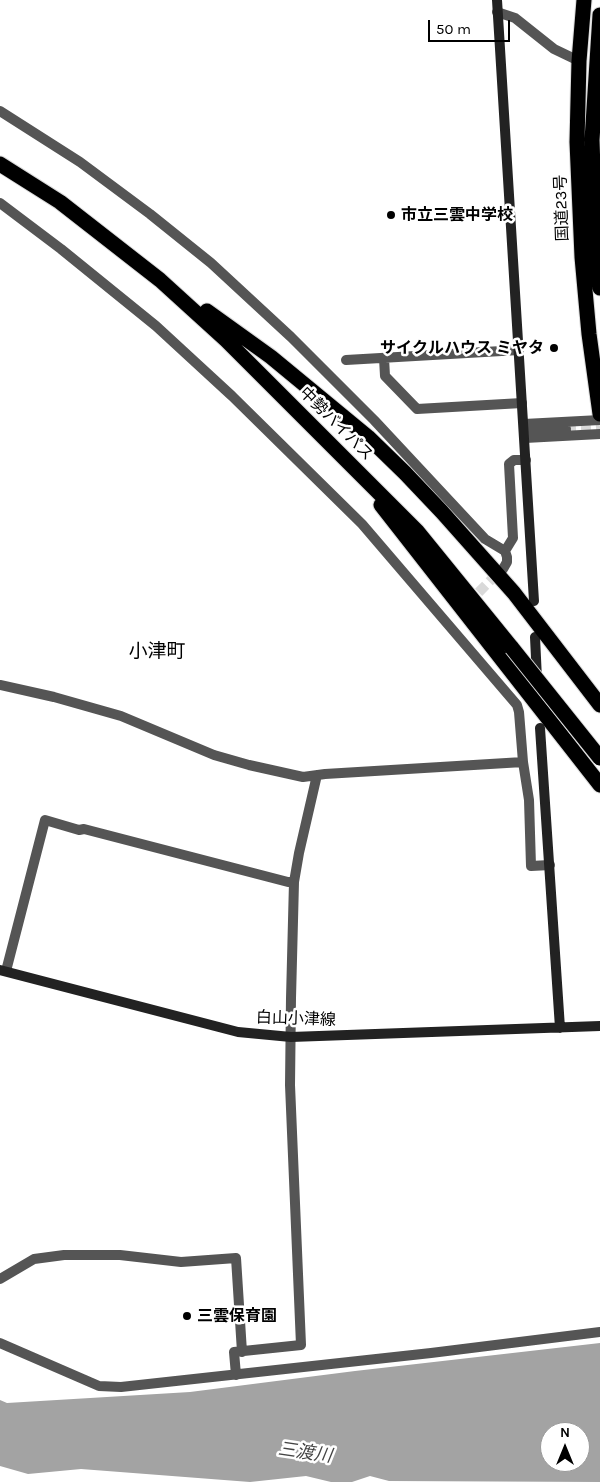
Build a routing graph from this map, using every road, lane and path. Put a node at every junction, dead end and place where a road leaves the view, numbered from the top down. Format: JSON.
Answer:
{"nodes":[{"id":1,"x":497,"y":0,"type":"edge"},
{"id":2,"x":584,"y":0,"type":"edge"},
{"id":3,"x":497,"y":12,"type":"junction"},
{"id":4,"x":600,"y":15,"type":"edge"},
{"id":5,"x":579,"y":61,"type":"junction"},
{"id":6,"x":0,"y":111,"type":"edge"},
{"id":7,"x":0,"y":164,"type":"edge"},
{"id":8,"x":597,"y":186,"type":"edge"},
{"id":9,"x":0,"y":203,"type":"edge"},
{"id":10,"x":160,"y":280,"type":"junction"},
{"id":11,"x":600,"y":288,"type":"edge"},
{"id":12,"x":519,"y":350,"type":"junction"},
{"id":13,"x":384,"y":358,"type":"junction"},
{"id":14,"x":346,"y":360,"type":"dead end"},
{"id":15,"x":522,"y":403,"type":"junction"},
{"id":16,"x":600,"y":414,"type":"edge"},
{"id":17,"x":600,"y":420,"type":"edge"},
{"id":18,"x":566,"y":429,"type":"tunnel mouth"},
{"id":19,"x":524,"y":431,"type":"junction"},
{"id":20,"x":600,"y":434,"type":"edge"},
{"id":21,"x":342,"y":454,"type":"junction"},
{"id":22,"x":526,"y":460,"type":"junction"},
{"id":23,"x":504,"y":551,"type":"junction"},
{"id":24,"x":503,"y":569,"type":"tunnel mouth"},
{"id":25,"x":534,"y":601,"type":"dead end"},
{"id":26,"x":458,"y":612,"type":"tunnel mouth"},
{"id":27,"x":448,"y":623,"type":"junction"},
{"id":28,"x":535,"y":637,"type":"dead end"},
{"id":29,"x":0,"y":685,"type":"edge"},
{"id":30,"x":537,"y":687,"type":"dead end"},
{"id":31,"x":597,"y":698,"type":"edge"},
{"id":32,"x":540,"y":728,"type":"dead end"},
{"id":33,"x":600,"y":758,"type":"edge"},
{"id":34,"x":523,"y":762,"type":"junction"},
{"id":35,"x":317,"y":775,"type":"junction"},
{"id":36,"x":600,"y":785,"type":"edge"},
{"id":37,"x":550,"y":865,"type":"junction"},
{"id":38,"x":294,"y":882,"type":"junction"},
{"id":39,"x":3,"y":971,"type":"edge"},
{"id":40,"x":600,"y":1026,"type":"edge"},
{"id":41,"x":560,"y":1028,"type":"junction"},
{"id":42,"x":291,"y":1037,"type":"junction"},
{"id":43,"x":0,"y":1279,"type":"edge"},
{"id":44,"x":600,"y":1332,"type":"edge"},
{"id":45,"x":0,"y":1343,"type":"edge"},
{"id":46,"x":242,"y":1352,"type":"junction"},
{"id":47,"x":236,"y":1375,"type":"junction"}],
"edges":[{"from":1,"to":3,"type":"street"},
{"from":2,"to":5,"type":"highway","name":"国道23号"},
{"from":3,"to":5,"type":"street"},
{"from":3,"to":12,"type":"street"},
{"from":4,"to":8,"type":"highway","name":"国道23号"},
{"from":5,"to":16,"type":"highway","name":"国道23号"},
{"from":6,"to":23,"type":"street"},
{"from":7,"to":10,"type":"highway","name":"中勢バイパス"},
{"from":8,"to":11,"type":"highway","name":"国道23号"},
{"from":9,"to":27,"type":"street"},
{"from":10,"to":21,"type":"highway","name":"中勢バイパス"},
{"from":10,"to":31,"type":"highway"},
{"from":12,"to":13,"type":"street"},
{"from":12,"to":15,"type":"street"},
{"from":13,"to":14,"type":"street"},
{"from":13,"to":15,"type":"street"},
{"from":15,"to":19,"type":"street"},
{"from":17,"to":19,"type":"street"},
{"from":18,"to":19,"type":"street"},
{"from":19,"to":20,"type":"street"},
{"from":19,"to":22,"type":"street"},
{"from":21,"to":33,"type":"highway","name":"中勢バイパス","bridge":true},
{"from":21,"to":36,"type":"highway"},
{"from":22,"to":23,"type":"street"},
{"from":22,"to":25,"type":"street"},
{"from":23,"to":24,"type":"street"},
{"from":26,"to":27,"type":"street"},
{"from":27,"to":34,"type":"street"},
{"from":28,"to":30,"type":"street"},
{"from":29,"to":35,"type":"street"},
{"from":32,"to":37,"type":"street"},
{"from":34,"to":35,"type":"street"},
{"from":34,"to":37,"type":"street"},
{"from":35,"to":38,"type":"street"},
{"from":37,"to":41,"type":"street"},
{"from":38,"to":39,"type":"street"},
{"from":38,"to":42,"type":"street"},
{"from":39,"to":42,"type":"street","name":"白山小津線"},
{"from":40,"to":41,"type":"street","name":"白山小津線"},
{"from":41,"to":42,"type":"street","name":"白山小津線"},
{"from":42,"to":46,"type":"street"},
{"from":43,"to":46,"type":"street"},
{"from":44,"to":47,"type":"street"},
{"from":45,"to":47,"type":"street"},
{"from":46,"to":47,"type":"street"}]}
